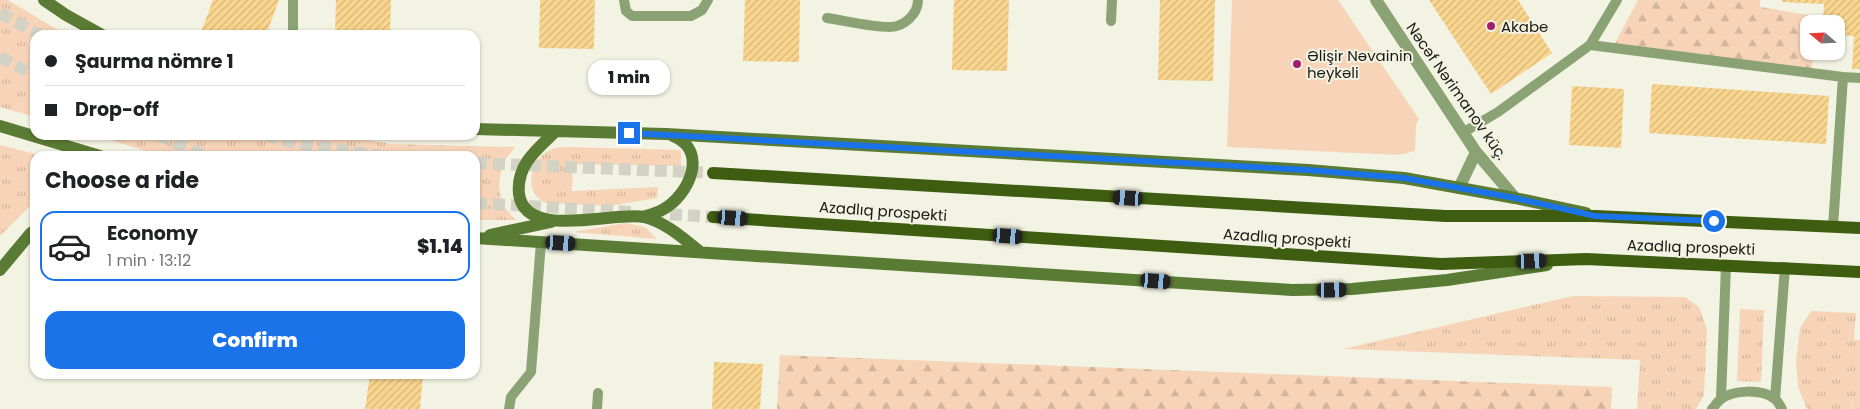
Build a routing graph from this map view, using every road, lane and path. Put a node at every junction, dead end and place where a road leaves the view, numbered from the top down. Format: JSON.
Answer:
{"nodes":[{"id":1,"x":44,"y":0,"type":"edge"},
{"id":2,"x":293,"y":0,"type":"edge"},
{"id":3,"x":624,"y":0,"type":"edge"},
{"id":4,"x":708,"y":0,"type":"edge"},
{"id":5,"x":918,"y":0,"type":"edge"},
{"id":6,"x":1112,"y":0,"type":"edge"},
{"id":7,"x":1376,"y":0,"type":"edge"},
{"id":8,"x":1617,"y":0,"type":"edge"},
{"id":9,"x":828,"y":18,"type":"dead end"},
{"id":10,"x":1111,"y":21,"type":"dead end"},
{"id":11,"x":93,"y":30,"type":"edge"},
{"id":12,"x":293,"y":30,"type":"edge"},
{"id":13,"x":1590,"y":45,"type":"junction"},
{"id":14,"x":1842,"y":77,"type":"junction"},
{"id":15,"x":1860,"y":78,"type":"edge"},
{"id":16,"x":0,"y":126,"type":"edge"},
{"id":17,"x":480,"y":129,"type":"edge"},
{"id":18,"x":556,"y":131,"type":"junction"},
{"id":19,"x":1464,"y":132,"type":"junction"},
{"id":20,"x":666,"y":134,"type":"junction"},
{"id":21,"x":30,"y":135,"type":"edge"},
{"id":22,"x":47,"y":140,"type":"edge"},
{"id":23,"x":83,"y":151,"type":"edge"},
{"id":24,"x":1476,"y":152,"type":"junction"},
{"id":25,"x":713,"y":174,"type":"tunnel mouth"},
{"id":26,"x":1459,"y":188,"type":"junction"},
{"id":27,"x":1515,"y":198,"type":"junction"},
{"id":28,"x":1595,"y":216,"type":"junction"},
{"id":29,"x":643,"y":217,"type":"junction"},
{"id":30,"x":713,"y":217,"type":"tunnel mouth"},
{"id":31,"x":553,"y":222,"type":"junction"},
{"id":32,"x":1833,"y":227,"type":"junction"},
{"id":33,"x":1860,"y":228,"type":"edge"},
{"id":34,"x":30,"y":234,"type":"edge"},
{"id":35,"x":480,"y":237,"type":"edge"},
{"id":36,"x":480,"y":238,"type":"edge"},
{"id":37,"x":541,"y":242,"type":"junction"},
{"id":38,"x":699,"y":251,"type":"junction"},
{"id":39,"x":1586,"y":259,"type":"junction"},
{"id":40,"x":1726,"y":265,"type":"junction"},
{"id":41,"x":1784,"y":267,"type":"junction"},
{"id":42,"x":0,"y":270,"type":"edge"},
{"id":43,"x":1860,"y":272,"type":"edge"},
{"id":44,"x":598,"y":394,"type":"dead end"},
{"id":45,"x":1721,"y":399,"type":"junction"},
{"id":46,"x":1775,"y":399,"type":"junction"},
{"id":47,"x":509,"y":409,"type":"edge"},
{"id":48,"x":597,"y":409,"type":"edge"},
{"id":49,"x":1712,"y":409,"type":"edge"},
{"id":50,"x":1782,"y":409,"type":"edge"}],
"edges":[{"from":1,"to":11,"type":"main road"},
{"from":2,"to":12,"type":"lane"},
{"from":3,"to":4,"type":"lane"},
{"from":5,"to":9,"type":"lane"},
{"from":6,"to":10,"type":"lane"},
{"from":7,"to":19,"type":"street","name":"Nəcəf Nərimanov küç."},
{"from":8,"to":13,"type":"lane"},
{"from":13,"to":14,"type":"lane"},
{"from":13,"to":19,"type":"lane"},
{"from":14,"to":15,"type":"lane"},
{"from":14,"to":32,"type":"lane"},
{"from":16,"to":21,"type":"main road"},
{"from":17,"to":18,"type":"main road"},
{"from":18,"to":20,"type":"main road"},
{"from":18,"to":31,"type":"main road"},
{"from":19,"to":24,"type":"street","name":"Nəcəf Nərimanov küç."},
{"from":20,"to":26,"type":"main road"},
{"from":20,"to":29,"type":"main road"},
{"from":22,"to":23,"type":"main road"},
{"from":24,"to":26,"type":"street"},
{"from":24,"to":27,"type":"street","name":"Nəcəf Nərimanov küç."},
{"from":25,"to":28,"type":"main road","name":"Azadlıq prospekti"},
{"from":26,"to":27,"type":"main road"},
{"from":27,"to":28,"type":"main road"},
{"from":28,"to":32,"type":"main road","name":"Azadlıq prospekti"},
{"from":29,"to":31,"type":"main road"},
{"from":29,"to":38,"type":"main road"},
{"from":30,"to":39,"type":"main road","name":"Azadlıq prospekti"},
{"from":31,"to":35,"type":"main road"},
{"from":32,"to":33,"type":"main road","name":"Azadlıq prospekti"},
{"from":34,"to":42,"type":"main road"},
{"from":36,"to":37,"type":"main road"},
{"from":37,"to":38,"type":"main road"},
{"from":37,"to":47,"type":"lane"},
{"from":38,"to":39,"type":"main road"},
{"from":39,"to":40,"type":"main road","name":"Azadlıq prospekti"},
{"from":40,"to":41,"type":"main road","name":"Azadlıq prospekti"},
{"from":40,"to":45,"type":"lane"},
{"from":41,"to":43,"type":"main road","name":"Azadlıq prospekti"},
{"from":41,"to":46,"type":"lane"},
{"from":44,"to":48,"type":"lane"},
{"from":45,"to":46,"type":"lane"},
{"from":45,"to":49,"type":"lane"},
{"from":46,"to":50,"type":"lane"}]}
